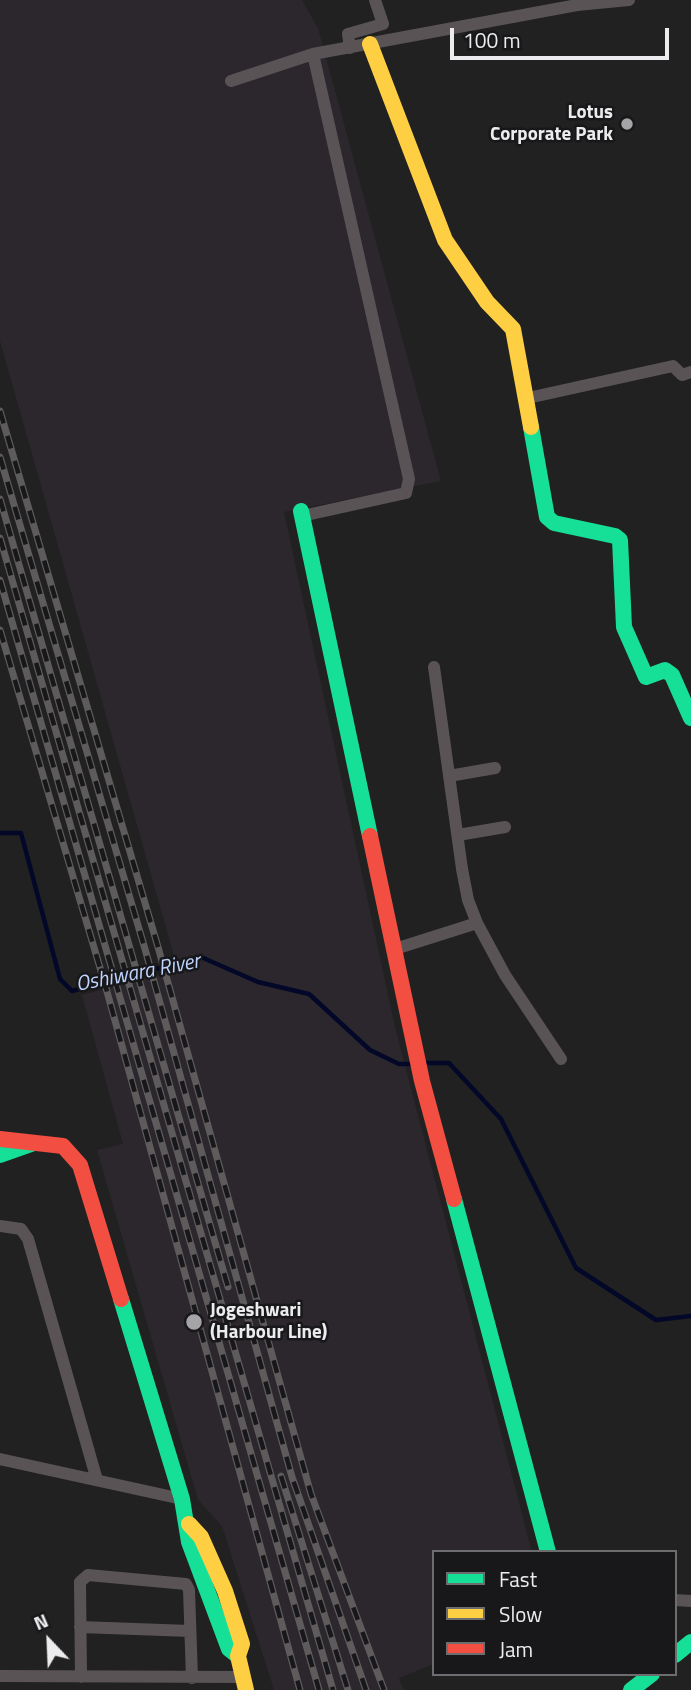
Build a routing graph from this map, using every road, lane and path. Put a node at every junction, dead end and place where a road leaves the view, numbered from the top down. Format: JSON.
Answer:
{"nodes":[{"id":1,"x":375,"y":0,"type":"edge"},
{"id":2,"x":629,"y":0,"type":"edge"},
{"id":3,"x":383,"y":24,"type":"junction"},
{"id":4,"x":388,"y":41,"type":"junction"},
{"id":5,"x":370,"y":44,"type":"junction"},
{"id":6,"x":350,"y":48,"type":"junction"},
{"id":7,"x":313,"y":54,"type":"junction"},
{"id":8,"x":231,"y":81,"type":"dead end"},
{"id":9,"x":691,"y":372,"type":"edge"},
{"id":10,"x":528,"y":398,"type":"junction"},
{"id":11,"x":301,"y":514,"type":"joint"},
{"id":12,"x":434,"y":667,"type":"dead end"},
{"id":13,"x":691,"y":718,"type":"edge"},
{"id":14,"x":495,"y":768,"type":"dead end"},
{"id":15,"x":449,"y":776,"type":"junction"},
{"id":16,"x":505,"y":827,"type":"dead end"},
{"id":17,"x":457,"y":835,"type":"junction"},
{"id":18,"x":477,"y":923,"type":"junction"},
{"id":19,"x":395,"y":949,"type":"junction"},
{"id":20,"x":561,"y":1059,"type":"dead end"},
{"id":21,"x":0,"y":1139,"type":"edge"},
{"id":22,"x":38,"y":1142,"type":"junction"},
{"id":23,"x":0,"y":1155,"type":"edge"},
{"id":24,"x":0,"y":1226,"type":"edge"},
{"id":25,"x":0,"y":1459,"type":"edge"},
{"id":26,"x":97,"y":1480,"type":"junction"},
{"id":27,"x":182,"y":1499,"type":"junction"},
{"id":28,"x":547,"y":1550,"type":"edge"},
{"id":29,"x":80,"y":1628,"type":"junction"},
{"id":30,"x":190,"y":1631,"type":"junction"},
{"id":31,"x":691,"y":1631,"type":"edge"},
{"id":32,"x":691,"y":1642,"type":"edge"},
{"id":33,"x":677,"y":1645,"type":"edge"},
{"id":34,"x":677,"y":1653,"type":"edge"},
{"id":35,"x":0,"y":1676,"type":"edge"},
{"id":36,"x":81,"y":1676,"type":"junction"},
{"id":37,"x":636,"y":1676,"type":"edge"},
{"id":38,"x":649,"y":1676,"type":"edge"},
{"id":39,"x":192,"y":1678,"type":"junction"},
{"id":40,"x":130,"y":1684,"type":"edge"},
{"id":41,"x":244,"y":1684,"type":"edge"},
{"id":42,"x":617,"y":1690,"type":"edge"},
{"id":43,"x":631,"y":1690,"type":"edge"}],
"edges":[{"from":1,"to":3,"type":"street"},
{"from":2,"to":4,"type":"street"},
{"from":3,"to":4,"type":"street"},
{"from":3,"to":6,"type":"street"},
{"from":4,"to":5,"type":"street"},
{"from":5,"to":6,"type":"street"},
{"from":5,"to":10,"type":"street"},
{"from":6,"to":7,"type":"street"},
{"from":7,"to":8,"type":"street"},
{"from":7,"to":11,"type":"street"},
{"from":9,"to":10,"type":"street"},
{"from":10,"to":13,"type":"street"},
{"from":11,"to":19,"type":"street"},
{"from":12,"to":15,"type":"street"},
{"from":14,"to":15,"type":"street"},
{"from":15,"to":17,"type":"street"},
{"from":16,"to":17,"type":"street"},
{"from":17,"to":18,"type":"street"},
{"from":18,"to":19,"type":"street"},
{"from":18,"to":20,"type":"street"},
{"from":19,"to":28,"type":"street"},
{"from":21,"to":22,"type":"street"},
{"from":22,"to":23,"type":"street"},
{"from":22,"to":27,"type":"street"},
{"from":24,"to":26,"type":"street"},
{"from":25,"to":26,"type":"street"},
{"from":26,"to":27,"type":"street"},
{"from":27,"to":41,"type":"street"},
{"from":29,"to":30,"type":"street"},
{"from":29,"to":30,"type":"street"},
{"from":29,"to":36,"type":"street"},
{"from":30,"to":39,"type":"street"},
{"from":31,"to":33,"type":"street"},
{"from":32,"to":34,"type":"street"},
{"from":35,"to":36,"type":"street"},
{"from":36,"to":40,"type":"street"},
{"from":37,"to":42,"type":"street"},
{"from":38,"to":43,"type":"street"},
{"from":39,"to":40,"type":"street"},
{"from":39,"to":41,"type":"street"}]}
